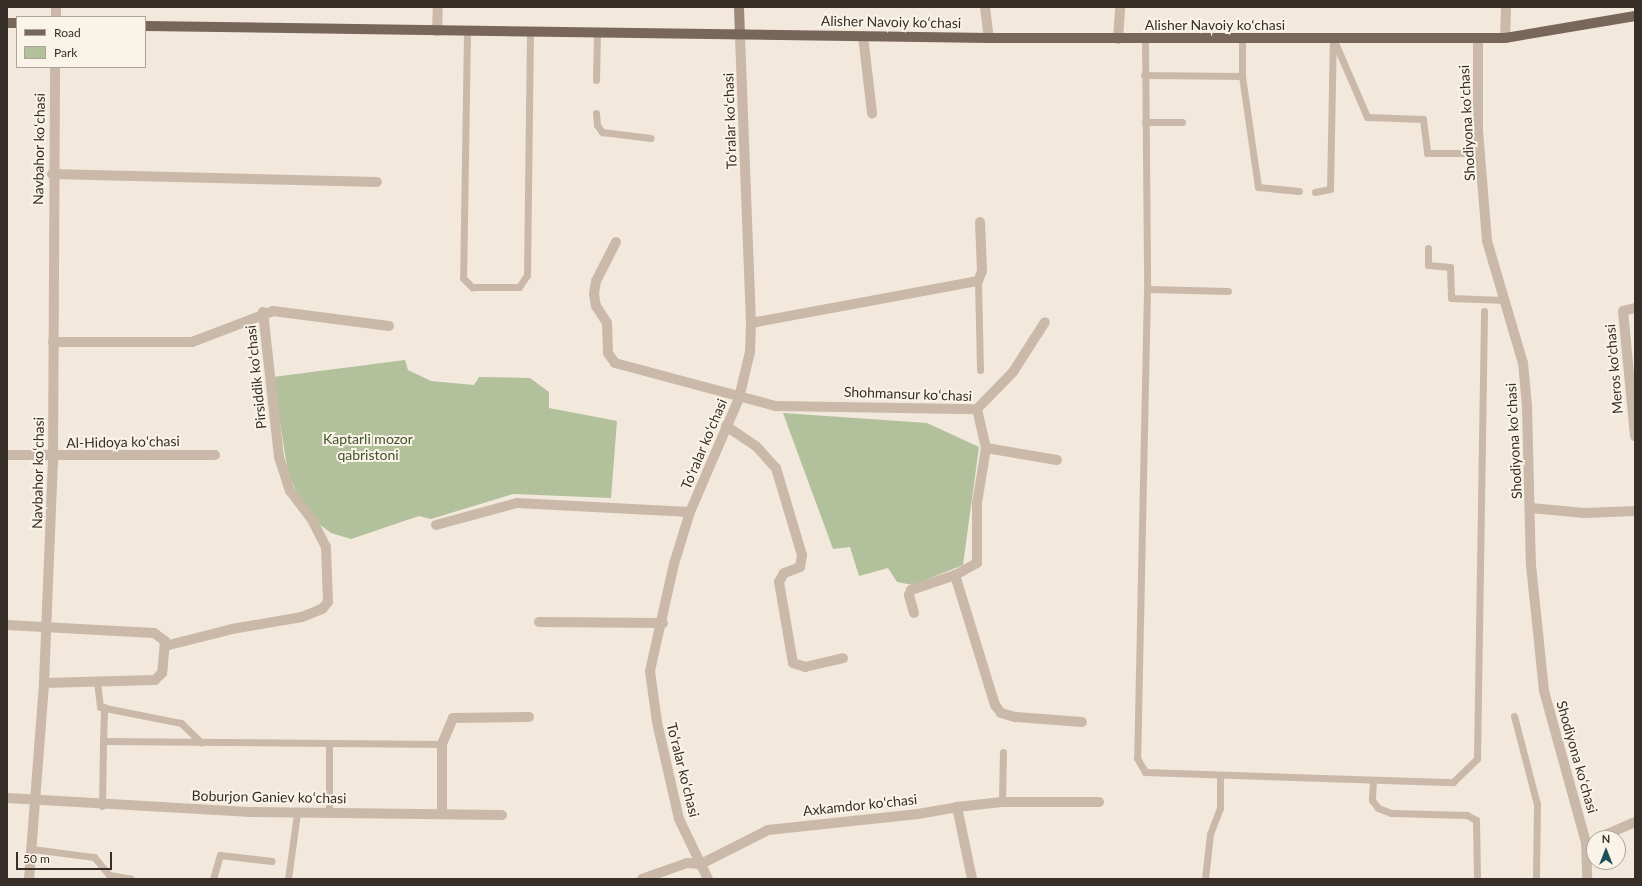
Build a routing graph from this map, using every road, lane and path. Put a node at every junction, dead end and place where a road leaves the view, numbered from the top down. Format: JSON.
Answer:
{"nodes":[{"id":1,"x":438,"y":7,"type":"edge"},
{"id":2,"x":739,"y":7,"type":"edge"},
{"id":3,"x":985,"y":7,"type":"edge"},
{"id":4,"x":1120,"y":7,"type":"edge"},
{"id":5,"x":1506,"y":7,"type":"edge"},
{"id":6,"x":1635,"y":16,"type":"edge"},
{"id":7,"x":146,"y":26,"type":"edge"},
{"id":8,"x":437,"y":31,"type":"junction"},
{"id":9,"x":467,"y":32,"type":"junction"},
{"id":10,"x":530,"y":32,"type":"junction"},
{"id":11,"x":596,"y":32,"type":"junction"},
{"id":12,"x":740,"y":33,"type":"junction"},
{"id":13,"x":863,"y":36,"type":"junction"},
{"id":14,"x":989,"y":38,"type":"junction"},
{"id":15,"x":1242,"y":38,"type":"junction"},
{"id":16,"x":1333,"y":38,"type":"junction"},
{"id":17,"x":1478,"y":38,"type":"junction"},
{"id":18,"x":1505,"y":38,"type":"junction"},
{"id":19,"x":1118,"y":39,"type":"junction"},
{"id":20,"x":1144,"y":39,"type":"junction"},
{"id":21,"x":55,"y":68,"type":"edge"},
{"id":22,"x":1144,"y":75,"type":"junction"},
{"id":23,"x":1242,"y":76,"type":"junction"},
{"id":24,"x":596,"y":80,"type":"dead end"},
{"id":25,"x":596,"y":113,"type":"dead end"},
{"id":26,"x":872,"y":113,"type":"dead end"},
{"id":27,"x":1144,"y":122,"type":"junction"},
{"id":28,"x":1182,"y":122,"type":"dead end"},
{"id":29,"x":651,"y":138,"type":"dead end"},
{"id":30,"x":1481,"y":153,"type":"junction"},
{"id":31,"x":52,"y":174,"type":"junction"},
{"id":32,"x":377,"y":182,"type":"dead end"},
{"id":33,"x":1298,"y":191,"type":"dead end"},
{"id":34,"x":1315,"y":192,"type":"dead end"},
{"id":35,"x":980,"y":222,"type":"dead end"},
{"id":36,"x":616,"y":242,"type":"dead end"},
{"id":37,"x":1428,"y":248,"type":"dead end"},
{"id":38,"x":978,"y":281,"type":"junction"},
{"id":39,"x":1147,"y":289,"type":"junction"},
{"id":40,"x":1228,"y":291,"type":"dead end"},
{"id":41,"x":1504,"y":300,"type":"junction"},
{"id":42,"x":1635,"y":308,"type":"edge"},
{"id":43,"x":1484,"y":311,"type":"dead end"},
{"id":44,"x":264,"y":312,"type":"junction"},
{"id":45,"x":1044,"y":322,"type":"dead end"},
{"id":46,"x":752,"y":323,"type":"junction"},
{"id":47,"x":390,"y":326,"type":"dead end"},
{"id":48,"x":53,"y":342,"type":"junction"},
{"id":49,"x":980,"y":370,"type":"dead end"},
{"id":50,"x":739,"y":398,"type":"junction"},
{"id":51,"x":977,"y":409,"type":"junction"},
{"id":52,"x":726,"y":426,"type":"junction"},
{"id":53,"x":1635,"y":436,"type":"edge"},
{"id":54,"x":986,"y":448,"type":"junction"},
{"id":55,"x":7,"y":455,"type":"edge"},
{"id":56,"x":215,"y":455,"type":"dead end"},
{"id":57,"x":53,"y":457,"type":"junction"},
{"id":58,"x":1057,"y":460,"type":"dead end"},
{"id":59,"x":1531,"y":508,"type":"junction"},
{"id":60,"x":1635,"y":511,"type":"edge"},
{"id":61,"x":690,"y":512,"type":"junction"},
{"id":62,"x":436,"y":525,"type":"dead end"},
{"id":63,"x":955,"y":575,"type":"junction"},
{"id":64,"x":914,"y":613,"type":"dead end"},
{"id":65,"x":539,"y":622,"type":"dead end"},
{"id":66,"x":663,"y":623,"type":"junction"},
{"id":67,"x":7,"y":625,"type":"edge"},
{"id":68,"x":47,"y":626,"type":"junction"},
{"id":69,"x":165,"y":646,"type":"junction"},
{"id":70,"x":843,"y":658,"type":"dead end"},
{"id":71,"x":97,"y":682,"type":"junction"},
{"id":72,"x":44,"y":683,"type":"junction"},
{"id":73,"x":104,"y":707,"type":"junction"},
{"id":74,"x":1514,"y":716,"type":"dead end"},
{"id":75,"x":529,"y":718,"type":"dead end"},
{"id":76,"x":1082,"y":722,"type":"dead end"},
{"id":77,"x":103,"y":741,"type":"junction"},
{"id":78,"x":201,"y":742,"type":"junction"},
{"id":79,"x":329,"y":743,"type":"junction"},
{"id":80,"x":442,"y":744,"type":"junction"},
{"id":81,"x":1003,"y":752,"type":"dead end"},
{"id":82,"x":1220,"y":775,"type":"junction"},
{"id":83,"x":1373,"y":780,"type":"junction"},
{"id":84,"x":7,"y":798,"type":"edge"},
{"id":85,"x":36,"y":801,"type":"junction"},
{"id":86,"x":1002,"y":802,"type":"junction"},
{"id":87,"x":1099,"y":802,"type":"dead end"},
{"id":88,"x":102,"y":806,"type":"junction"},
{"id":89,"x":957,"y":806,"type":"junction"},
{"id":90,"x":297,"y":812,"type":"junction"},
{"id":91,"x":329,"y":813,"type":"junction"},
{"id":92,"x":442,"y":814,"type":"junction"},
{"id":93,"x":502,"y":815,"type":"dead end"},
{"id":94,"x":1635,"y":822,"type":"edge"},
{"id":95,"x":1587,"y":830,"type":"edge"},
{"id":96,"x":1616,"y":830,"type":"edge"},
{"id":97,"x":32,"y":849,"type":"junction"},
{"id":98,"x":272,"y":861,"type":"dead end"},
{"id":99,"x":701,"y":864,"type":"junction"},
{"id":100,"x":29,"y":879,"type":"edge"},
{"id":101,"x":131,"y":879,"type":"edge"},
{"id":102,"x":213,"y":879,"type":"edge"},
{"id":103,"x":288,"y":879,"type":"edge"},
{"id":104,"x":642,"y":879,"type":"edge"},
{"id":105,"x":708,"y":879,"type":"edge"},
{"id":106,"x":972,"y":879,"type":"edge"},
{"id":107,"x":1205,"y":879,"type":"edge"},
{"id":108,"x":1477,"y":879,"type":"edge"},
{"id":109,"x":1536,"y":879,"type":"edge"}],
"edges":[{"from":1,"to":8,"type":"street"},
{"from":2,"to":12,"type":"main road","name":"Toʻralar koʻchasi"},
{"from":3,"to":14,"type":"street"},
{"from":4,"to":19,"type":"street"},
{"from":5,"to":18,"type":"street"},
{"from":6,"to":18,"type":"main road","name":"Alisher Navoiy koʻchasi"},
{"from":7,"to":8,"type":"main road","name":"Alisher Navoiy koʻchasi"},
{"from":8,"to":9,"type":"main road","name":"Alisher Navoiy koʻchasi"},
{"from":9,"to":10,"type":"main road","name":"Alisher Navoiy koʻchasi"},
{"from":9,"to":10,"type":"lane"},
{"from":10,"to":11,"type":"main road","name":"Alisher Navoiy koʻchasi"},
{"from":11,"to":12,"type":"main road","name":"Alisher Navoiy koʻchasi"},
{"from":11,"to":24,"type":"lane"},
{"from":12,"to":13,"type":"main road","name":"Alisher Navoiy koʻchasi"},
{"from":12,"to":46,"type":"street","name":"Toʻralar koʻchasi"},
{"from":13,"to":14,"type":"main road","name":"Alisher Navoiy koʻchasi"},
{"from":13,"to":26,"type":"street"},
{"from":14,"to":19,"type":"main road","name":"Alisher Navoiy koʻchasi"},
{"from":15,"to":16,"type":"main road","name":"Alisher Navoiy koʻchasi"},
{"from":15,"to":20,"type":"main road","name":"Alisher Navoiy koʻchasi"},
{"from":15,"to":23,"type":"lane"},
{"from":16,"to":17,"type":"main road","name":"Alisher Navoiy koʻchasi"},
{"from":16,"to":30,"type":"lane"},
{"from":16,"to":34,"type":"lane"},
{"from":17,"to":18,"type":"main road","name":"Alisher Navoiy koʻchasi"},
{"from":17,"to":30,"type":"street","name":"Shodiyona koʻchasi"},
{"from":19,"to":20,"type":"main road","name":"Alisher Navoiy koʻchasi"},
{"from":20,"to":22,"type":"lane"},
{"from":21,"to":31,"type":"street","name":"Navbahor koʻchasi"},
{"from":22,"to":23,"type":"lane"},
{"from":22,"to":27,"type":"lane"},
{"from":23,"to":33,"type":"lane"},
{"from":25,"to":29,"type":"lane"},
{"from":27,"to":28,"type":"lane"},
{"from":27,"to":39,"type":"lane"},
{"from":30,"to":41,"type":"street","name":"Shodiyona koʻchasi"},
{"from":31,"to":32,"type":"street"},
{"from":31,"to":48,"type":"street","name":"Navbahor koʻchasi"},
{"from":35,"to":38,"type":"street"},
{"from":36,"to":50,"type":"street","name":"Shohmansur koʻchasi"},
{"from":37,"to":41,"type":"lane"},
{"from":38,"to":46,"type":"street"},
{"from":38,"to":49,"type":"lane"},
{"from":39,"to":40,"type":"lane"},
{"from":39,"to":82,"type":"lane"},
{"from":41,"to":59,"type":"street","name":"Shodiyona koʻchasi"},
{"from":42,"to":53,"type":"street","name":"Meros ko'chasi"},
{"from":43,"to":83,"type":"lane"},
{"from":44,"to":47,"type":"street"},
{"from":44,"to":48,"type":"street","name":"Pirsiddik koʻchasi"},
{"from":44,"to":69,"type":"street","name":"Pirsiddik koʻchasi"},
{"from":45,"to":51,"type":"street"},
{"from":46,"to":50,"type":"street","name":"Toʻralar koʻchasi"},
{"from":48,"to":57,"type":"street","name":"Navbahor koʻchasi"},
{"from":50,"to":51,"type":"street","name":"Shohmansur koʻchasi"},
{"from":50,"to":52,"type":"street","name":"Toʻralar koʻchasi"},
{"from":51,"to":54,"type":"street","name":"Shohmansur koʻchasi"},
{"from":52,"to":61,"type":"street","name":"Toʻralar koʻchasi"},
{"from":52,"to":70,"type":"street"},
{"from":54,"to":58,"type":"street"},
{"from":54,"to":63,"type":"street","name":"Shohmansur koʻchasi"},
{"from":55,"to":57,"type":"street","name":"Al-Hidoya koʻchasi"},
{"from":56,"to":57,"type":"street","name":"Al-Hidoya koʻchasi"},
{"from":57,"to":68,"type":"street","name":"Navbahor koʻchasi"},
{"from":59,"to":60,"type":"street"},
{"from":59,"to":95,"type":"street","name":"Shodiyona koʻchasi"},
{"from":61,"to":62,"type":"street"},
{"from":61,"to":66,"type":"street","name":"Toʻralar koʻchasi"},
{"from":63,"to":64,"type":"street"},
{"from":63,"to":76,"type":"street"},
{"from":65,"to":66,"type":"street"},
{"from":66,"to":99,"type":"street","name":"Toʻralar koʻchasi"},
{"from":67,"to":68,"type":"street"},
{"from":68,"to":69,"type":"street"},
{"from":68,"to":72,"type":"street","name":"Navbahor koʻchasi"},
{"from":69,"to":71,"type":"street"},
{"from":71,"to":72,"type":"street"},
{"from":71,"to":73,"type":"lane"},
{"from":72,"to":85,"type":"street","name":"Navbahor koʻchasi"},
{"from":73,"to":77,"type":"lane"},
{"from":73,"to":78,"type":"lane"},
{"from":74,"to":109,"type":"lane"},
{"from":75,"to":80,"type":"street"},
{"from":77,"to":78,"type":"lane"},
{"from":77,"to":88,"type":"lane"},
{"from":78,"to":79,"type":"lane"},
{"from":79,"to":80,"type":"lane"},
{"from":79,"to":91,"type":"lane"},
{"from":80,"to":92,"type":"street"},
{"from":81,"to":86,"type":"lane"},
{"from":82,"to":83,"type":"lane"},
{"from":82,"to":107,"type":"lane"},
{"from":83,"to":108,"type":"lane"},
{"from":84,"to":85,"type":"street","name":"Boburjon Ganiev koʻchasi"},
{"from":85,"to":88,"type":"street","name":"Boburjon Ganiev koʻchasi"},
{"from":85,"to":97,"type":"street","name":"Navbahor koʻchasi"},
{"from":86,"to":87,"type":"street","name":"Axkamdor koʻchasi"},
{"from":86,"to":89,"type":"street","name":"Axkamdor koʻchasi"},
{"from":88,"to":90,"type":"street","name":"Boburjon Ganiev koʻchasi"},
{"from":89,"to":99,"type":"street","name":"Axkamdor koʻchasi"},
{"from":89,"to":106,"type":"street"},
{"from":90,"to":91,"type":"street","name":"Boburjon Ganiev koʻchasi"},
{"from":90,"to":103,"type":"lane"},
{"from":91,"to":92,"type":"street","name":"Boburjon Ganiev koʻchasi"},
{"from":92,"to":93,"type":"street","name":"Boburjon Ganiev koʻchasi"},
{"from":94,"to":96,"type":"street"},
{"from":97,"to":100,"type":"street","name":"Navbahor koʻchasi"},
{"from":97,"to":101,"type":"lane"},
{"from":98,"to":102,"type":"lane"},
{"from":99,"to":104,"type":"street"},
{"from":99,"to":105,"type":"street","name":"Toʻralar koʻchasi"}]}
